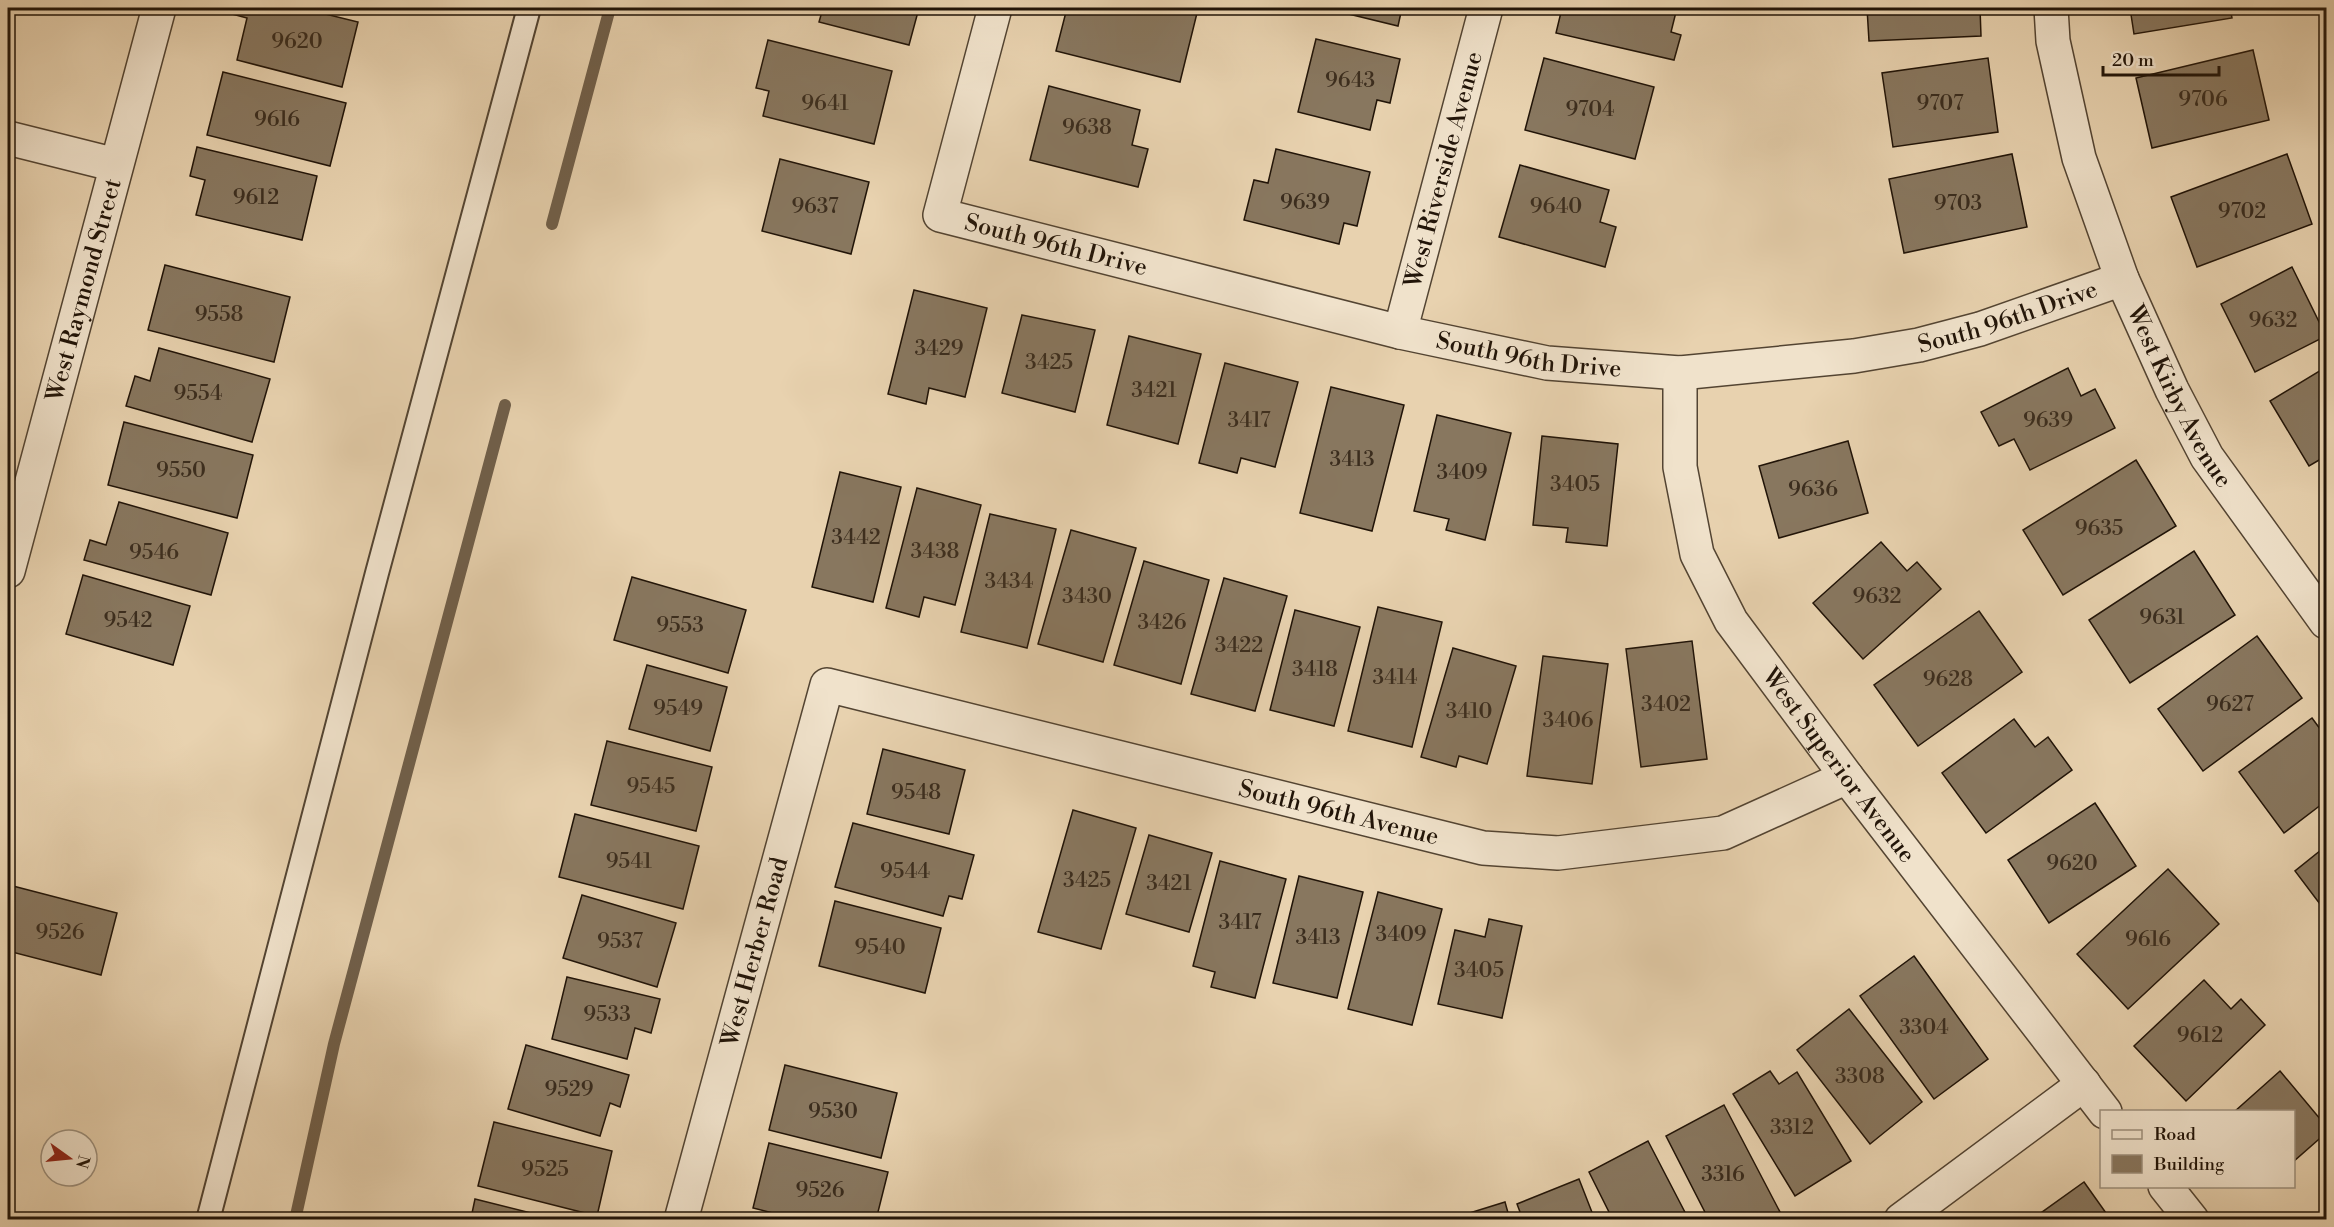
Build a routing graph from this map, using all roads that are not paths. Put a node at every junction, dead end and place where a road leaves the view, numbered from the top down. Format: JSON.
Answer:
{"nodes":[{"id":1,"x":159,"y":8,"type":"edge"},
{"id":2,"x":529,"y":8,"type":"edge"},
{"id":3,"x":995,"y":8,"type":"edge"},
{"id":4,"x":1486,"y":8,"type":"edge"},
{"id":5,"x":2051,"y":8,"type":"edge"},
{"id":6,"x":8,"y":138,"type":"edge"},
{"id":7,"x":116,"y":165,"type":"junction"},
{"id":8,"x":2122,"y":279,"type":"junction"},
{"id":9,"x":1400,"y":332,"type":"junction"},
{"id":10,"x":1680,"y":373,"type":"junction"},
{"id":11,"x":8,"y":571,"type":"edge"},
{"id":12,"x":2326,"y":622,"type":"edge"},
{"id":13,"x":826,"y":685,"type":"joint"},
{"id":14,"x":1847,"y":777,"type":"junction"},
{"id":15,"x":2084,"y":1084,"type":"junction"},
{"id":16,"x":2104,"y":1110,"type":"edge"},
{"id":17,"x":2167,"y":1188,"type":"edge"},
{"id":18,"x":208,"y":1220,"type":"edge"},
{"id":19,"x":681,"y":1220,"type":"edge"},
{"id":20,"x":1901,"y":1220,"type":"edge"},
{"id":21,"x":2192,"y":1220,"type":"edge"}],
"edges":[{"from":1,"to":7,"type":"street","name":"West Raymond Street"},
{"from":2,"to":18,"type":"lane"},
{"from":3,"to":9,"type":"street","name":"South 96th Drive"},
{"from":4,"to":9,"type":"street","name":"West Riverside Avenue"},
{"from":5,"to":8,"type":"street","name":"West Kirby Avenue"},
{"from":6,"to":7,"type":"street"},
{"from":7,"to":11,"type":"street","name":"West Raymond Street"},
{"from":8,"to":10,"type":"street","name":"South 96th Drive"},
{"from":8,"to":12,"type":"street","name":"West Kirby Avenue"},
{"from":9,"to":10,"type":"street","name":"South 96th Drive"},
{"from":10,"to":14,"type":"street","name":"West Superior Avenue"},
{"from":13,"to":14,"type":"street","name":"South 96th Avenue"},
{"from":13,"to":19,"type":"street","name":"West Herber Road"},
{"from":14,"to":15,"type":"street","name":"West Superior Avenue"},
{"from":15,"to":16,"type":"street","name":"West Superior Avenue"},
{"from":15,"to":20,"type":"street"},
{"from":17,"to":21,"type":"street"}]}
